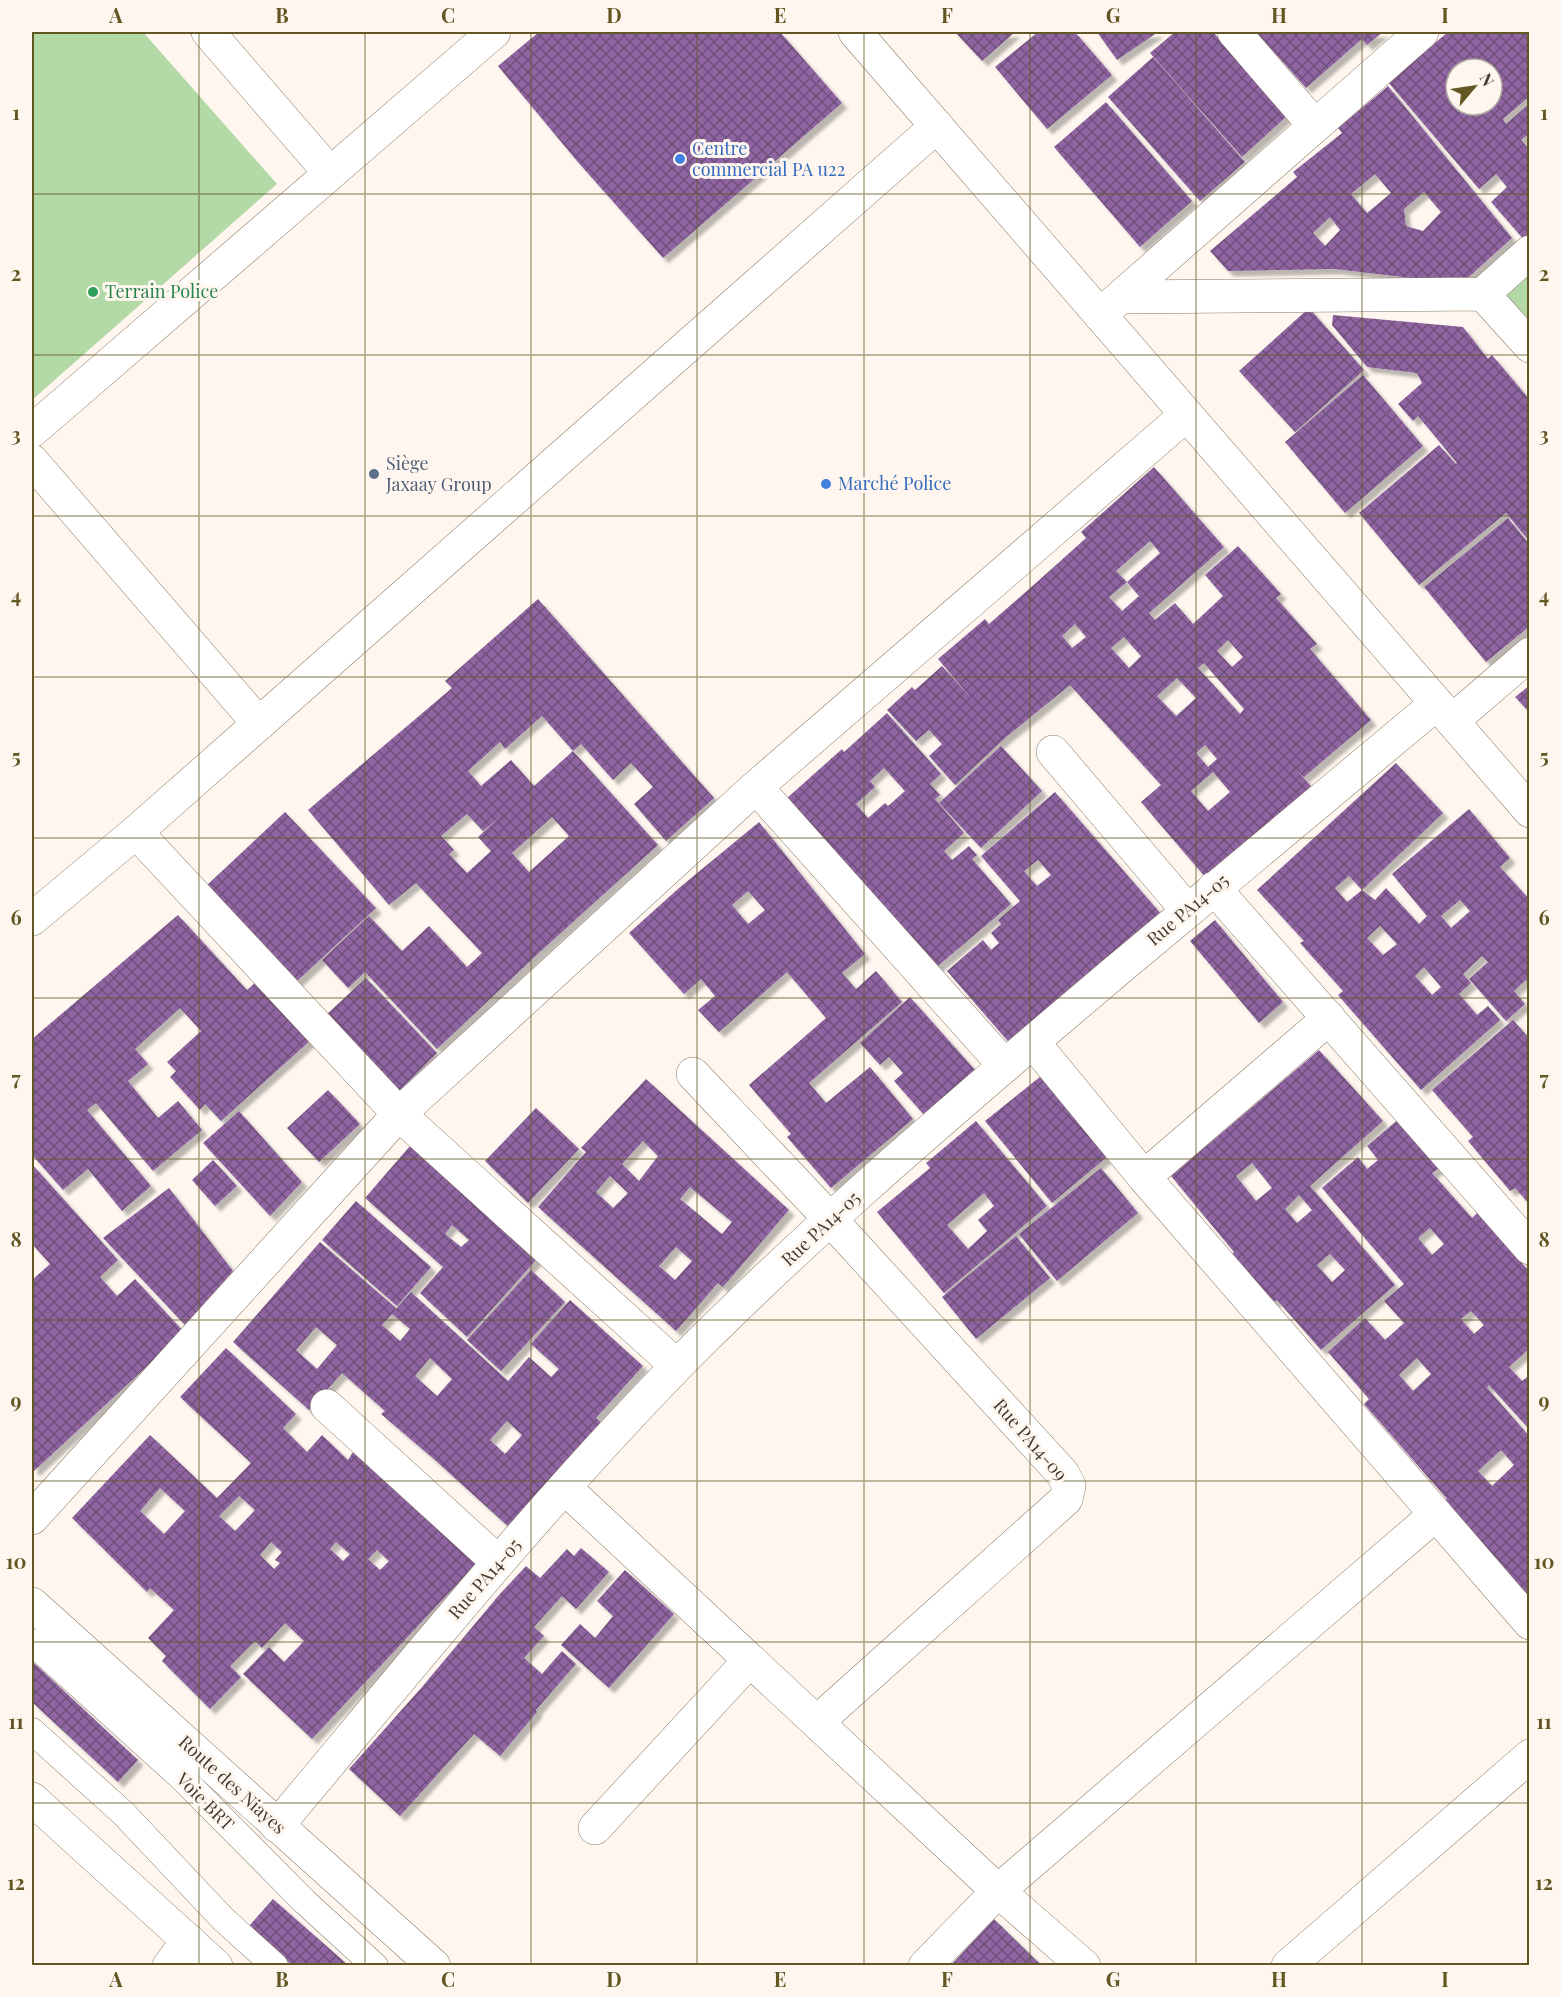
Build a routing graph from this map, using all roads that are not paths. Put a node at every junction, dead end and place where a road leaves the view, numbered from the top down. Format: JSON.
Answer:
{"nodes":[{"id":1,"x":208,"y":32,"type":"edge"},
{"id":2,"x":494,"y":32,"type":"edge"},
{"id":3,"x":855,"y":32,"type":"edge"},
{"id":4,"x":1234,"y":32,"type":"edge"},
{"id":5,"x":1422,"y":32,"type":"edge"},
{"id":6,"x":937,"y":126,"type":"junction"},
{"id":7,"x":1315,"y":126,"type":"junction"},
{"id":8,"x":330,"y":173,"type":"junction"},
{"id":9,"x":1530,"y":252,"type":"edge"},
{"id":10,"x":1483,"y":294,"type":"junction"},
{"id":11,"x":1110,"y":306,"type":"junction"},
{"id":12,"x":1530,"y":346,"type":"edge"},
{"id":13,"x":1186,"y":415,"type":"junction"},
{"id":14,"x":32,"y":431,"type":"edge"},
{"id":15,"x":32,"y":462,"type":"edge"},
{"id":16,"x":1530,"y":654,"type":"edge"},
{"id":17,"x":1444,"y":713,"type":"junction"},
{"id":18,"x":259,"y":724,"type":"junction"},
{"id":19,"x":1053,"y":752,"type":"dead end"},
{"id":20,"x":756,"y":787,"type":"junction"},
{"id":21,"x":1530,"y":812,"type":"edge"},
{"id":22,"x":136,"y":832,"type":"junction"},
{"id":23,"x":1214,"y":888,"type":"junction"},
{"id":24,"x":1188,"y":911,"type":"junction"},
{"id":25,"x":32,"y":919,"type":"edge"},
{"id":26,"x":1329,"y":1018,"type":"junction"},
{"id":27,"x":1033,"y":1042,"type":"junction"},
{"id":28,"x":1005,"y":1066,"type":"junction"},
{"id":29,"x":693,"y":1074,"type":"dead end"},
{"id":30,"x":399,"y":1114,"type":"junction"},
{"id":31,"x":1144,"y":1177,"type":"junction"},
{"id":32,"x":830,"y":1219,"type":"junction"},
{"id":33,"x":1530,"y":1248,"type":"edge"},
{"id":34,"x":677,"y":1366,"type":"junction"},
{"id":35,"x":327,"y":1406,"type":"dead end"},
{"id":36,"x":565,"y":1488,"type":"junction"},
{"id":37,"x":1436,"y":1514,"type":"junction"},
{"id":38,"x":32,"y":1518,"type":"edge"},
{"id":39,"x":498,"y":1562,"type":"junction"},
{"id":40,"x":32,"y":1604,"type":"edge"},
{"id":41,"x":1530,"y":1623,"type":"edge"},
{"id":42,"x":32,"y":1642,"type":"edge"},
{"id":43,"x":750,"y":1660,"type":"junction"},
{"id":44,"x":817,"y":1722,"type":"junction"},
{"id":45,"x":32,"y":1731,"type":"edge"},
{"id":46,"x":1530,"y":1756,"type":"edge"},
{"id":47,"x":32,"y":1799,"type":"edge"},
{"id":48,"x":277,"y":1826,"type":"junction"},
{"id":49,"x":595,"y":1828,"type":"dead end"},
{"id":50,"x":998,"y":1891,"type":"junction"},
{"id":51,"x":179,"y":1953,"type":"edge"},
{"id":52,"x":216,"y":1965,"type":"edge"},
{"id":53,"x":275,"y":1965,"type":"edge"},
{"id":54,"x":375,"y":1965,"type":"edge"},
{"id":55,"x":434,"y":1965,"type":"edge"},
{"id":56,"x":925,"y":1965,"type":"edge"},
{"id":57,"x":1084,"y":1965,"type":"edge"},
{"id":58,"x":1288,"y":1965,"type":"edge"}],
"edges":[{"from":1,"to":8,"type":"street"},
{"from":2,"to":8,"type":"street"},
{"from":3,"to":6,"type":"street"},
{"from":4,"to":7,"type":"street"},
{"from":5,"to":7,"type":"street"},
{"from":6,"to":11,"type":"street"},
{"from":6,"to":18,"type":"street"},
{"from":7,"to":11,"type":"street"},
{"from":8,"to":14,"type":"street"},
{"from":9,"to":10,"type":"street"},
{"from":10,"to":11,"type":"street"},
{"from":10,"to":12,"type":"street"},
{"from":11,"to":13,"type":"street"},
{"from":13,"to":17,"type":"street"},
{"from":13,"to":20,"type":"street"},
{"from":15,"to":18,"type":"street"},
{"from":16,"to":17,"type":"street","name":"Rue PA14-05"},
{"from":17,"to":21,"type":"street"},
{"from":17,"to":23,"type":"street","name":"Rue PA14-05"},
{"from":18,"to":22,"type":"street"},
{"from":19,"to":24,"type":"street"},
{"from":20,"to":28,"type":"street"},
{"from":20,"to":30,"type":"street"},
{"from":22,"to":25,"type":"street"},
{"from":22,"to":30,"type":"street"},
{"from":23,"to":24,"type":"street","name":"Rue PA14-05"},
{"from":23,"to":26,"type":"street"},
{"from":24,"to":27,"type":"street","name":"Rue PA14-05"},
{"from":26,"to":31,"type":"street"},
{"from":26,"to":33,"type":"street"},
{"from":27,"to":28,"type":"street","name":"Rue PA14-05"},
{"from":27,"to":31,"type":"street"},
{"from":28,"to":32,"type":"street","name":"Rue PA14-05"},
{"from":29,"to":32,"type":"street"},
{"from":30,"to":34,"type":"street"},
{"from":30,"to":38,"type":"street"},
{"from":31,"to":37,"type":"street"},
{"from":32,"to":34,"type":"street","name":"Rue PA14-05"},
{"from":32,"to":44,"type":"street","name":"Rue PA14-09"},
{"from":34,"to":36,"type":"street","name":"Rue PA14-05"},
{"from":35,"to":39,"type":"street"},
{"from":36,"to":39,"type":"street","name":"Rue PA14-05"},
{"from":36,"to":43,"type":"street"},
{"from":37,"to":41,"type":"street"},
{"from":37,"to":50,"type":"street"},
{"from":39,"to":48,"type":"street","name":"Rue PA14-05"},
{"from":40,"to":48,"type":"street","name":"Route des Niayes"},
{"from":42,"to":54,"type":"lane","name":"Voie BRT"},
{"from":43,"to":44,"type":"street"},
{"from":43,"to":49,"type":"street"},
{"from":44,"to":50,"type":"street"},
{"from":45,"to":53,"type":"lane"},
{"from":46,"to":58,"type":"street"},
{"from":47,"to":51,"type":"street"},
{"from":48,"to":55,"type":"street","name":"Route des Niayes"},
{"from":50,"to":56,"type":"street"},
{"from":50,"to":57,"type":"street"},
{"from":51,"to":52,"type":"street"}]}
